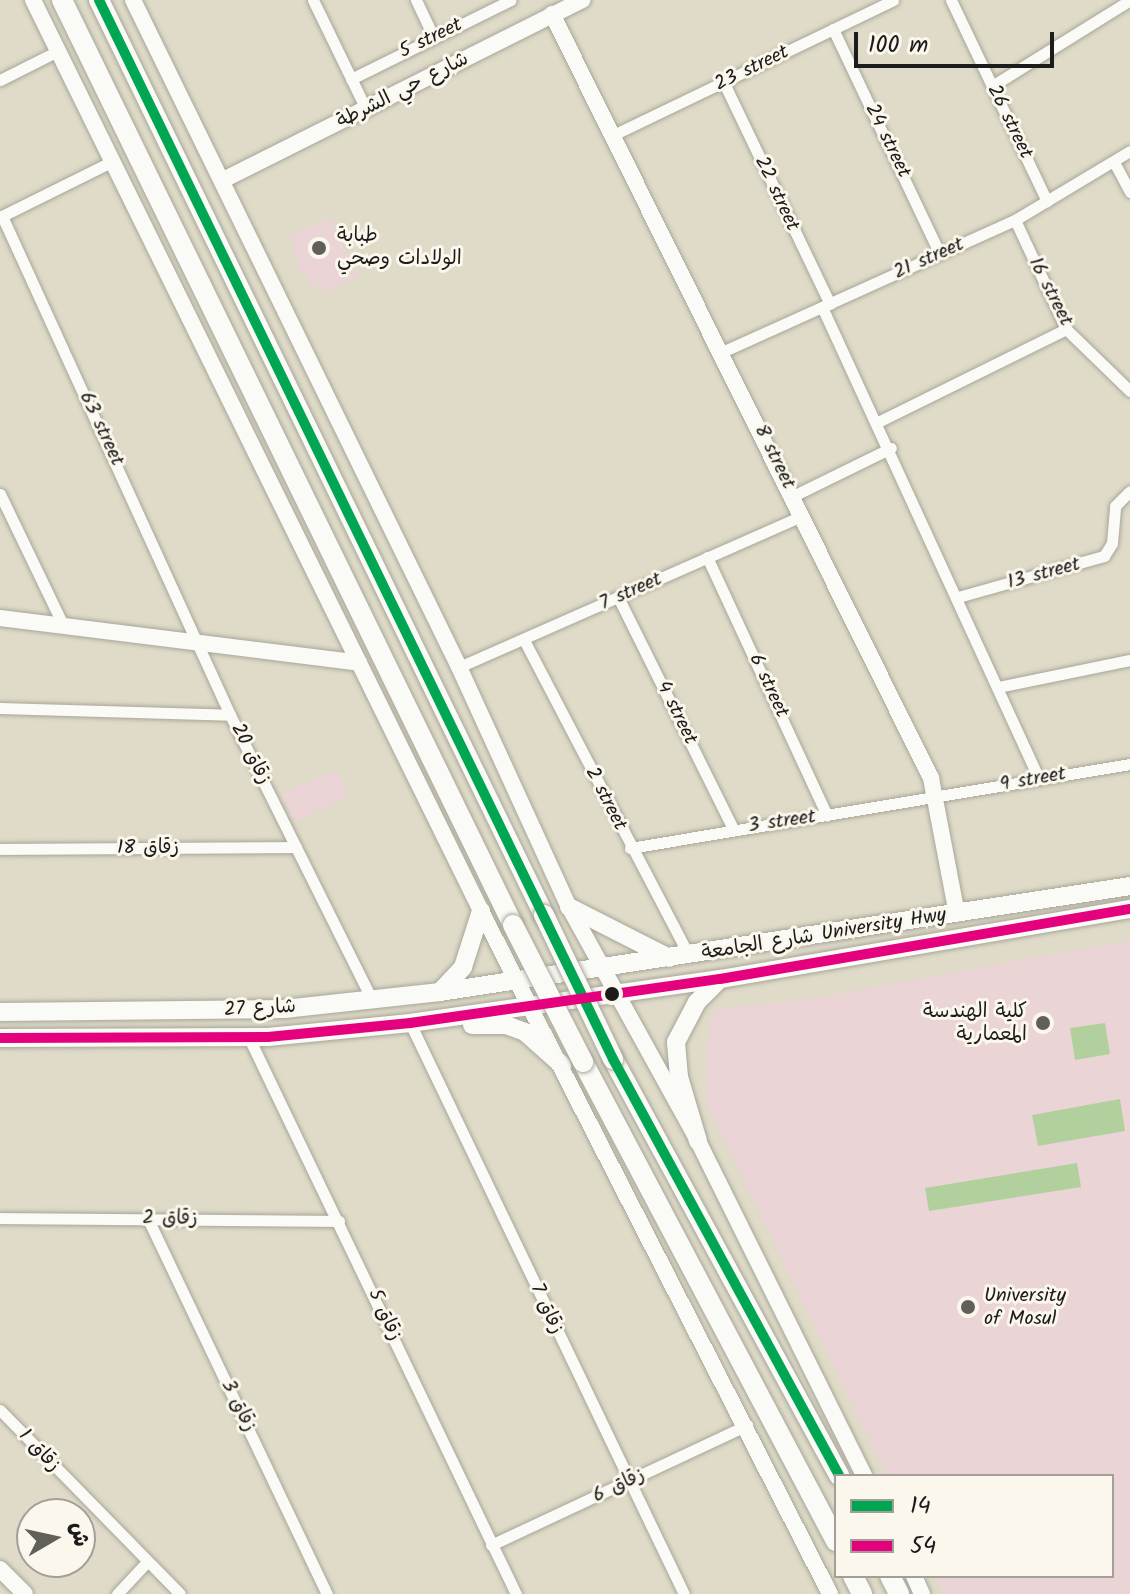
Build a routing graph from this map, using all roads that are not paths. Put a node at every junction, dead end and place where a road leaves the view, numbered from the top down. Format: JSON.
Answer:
{"nodes":[{"id":1,"x":33,"y":0,"type":"edge"},
{"id":2,"x":62,"y":0,"type":"edge"},
{"id":3,"x":99,"y":0,"type":"edge"},
{"id":4,"x":133,"y":0,"type":"edge"},
{"id":5,"x":313,"y":0,"type":"edge"},
{"id":6,"x":416,"y":0,"type":"edge"},
{"id":7,"x":511,"y":0,"type":"edge"},
{"id":8,"x":582,"y":0,"type":"edge"},
{"id":9,"x":893,"y":0,"type":"edge"},
{"id":10,"x":951,"y":0,"type":"edge"},
{"id":11,"x":1130,"y":0,"type":"edge"},
{"id":12,"x":549,"y":7,"type":"edge"},
{"id":13,"x":833,"y":29,"type":"junction"},
{"id":14,"x":434,"y":38,"type":"junction"},
{"id":15,"x":58,"y":51,"type":"junction"},
{"id":16,"x":351,"y":79,"type":"junction"},
{"id":17,"x":0,"y":80,"type":"edge"},
{"id":18,"x":724,"y":83,"type":"junction"},
{"id":19,"x":992,"y":86,"type":"junction"},
{"id":20,"x":367,"y":111,"type":"junction"},
{"id":21,"x":611,"y":136,"type":"junction"},
{"id":22,"x":1130,"y":151,"type":"edge"},
{"id":23,"x":113,"y":161,"type":"junction"},
{"id":24,"x":1114,"y":162,"type":"junction"},
{"id":25,"x":223,"y":180,"type":"junction"},
{"id":26,"x":1130,"y":192,"type":"edge"},
{"id":27,"x":1047,"y":201,"type":"junction"},
{"id":28,"x":1,"y":216,"type":"edge"},
{"id":29,"x":1015,"y":220,"type":"junction"},
{"id":30,"x":940,"y":254,"type":"junction"},
{"id":31,"x":826,"y":306,"type":"junction"},
{"id":32,"x":1066,"y":329,"type":"junction"},
{"id":33,"x":722,"y":352,"type":"junction"},
{"id":34,"x":1130,"y":391,"type":"edge"},
{"id":35,"x":878,"y":422,"type":"junction"},
{"id":36,"x":891,"y":448,"type":"junction"},
{"id":37,"x":1130,"y":491,"type":"edge"},
{"id":38,"x":0,"y":494,"type":"edge"},
{"id":39,"x":793,"y":496,"type":"junction"},
{"id":40,"x":802,"y":516,"type":"junction"},
{"id":41,"x":707,"y":557,"type":"junction"},
{"id":42,"x":618,"y":597,"type":"junction"},
{"id":43,"x":958,"y":597,"type":"junction"},
{"id":44,"x":0,"y":618,"type":"edge"},
{"id":45,"x":62,"y":623,"type":"junction"},
{"id":46,"x":524,"y":640,"type":"junction"},
{"id":47,"x":201,"y":642,"type":"junction"},
{"id":48,"x":1130,"y":660,"type":"edge"},
{"id":49,"x":359,"y":663,"type":"junction"},
{"id":50,"x":459,"y":667,"type":"junction"},
{"id":51,"x":998,"y":687,"type":"junction"},
{"id":52,"x":0,"y":708,"type":"edge"},
{"id":53,"x":230,"y":715,"type":"junction"},
{"id":54,"x":1130,"y":764,"type":"edge"},
{"id":55,"x":1039,"y":779,"type":"junction"},
{"id":56,"x":935,"y":799,"type":"junction"},
{"id":57,"x":827,"y":816,"type":"junction"},
{"id":58,"x":733,"y":829,"type":"junction"},
{"id":59,"x":296,"y":847,"type":"junction"},
{"id":60,"x":630,"y":848,"type":"junction"},
{"id":61,"x":0,"y":849,"type":"edge"},
{"id":62,"x":1130,"y":886,"type":"edge"},
{"id":63,"x":569,"y":907,"type":"junction"},
{"id":64,"x":1130,"y":909,"type":"edge"},
{"id":65,"x":481,"y":911,"type":"junction"},
{"id":66,"x":957,"y":914,"type":"junction"},
{"id":67,"x":689,"y":956,"type":"junction"},
{"id":68,"x":669,"y":958,"type":"junction"},
{"id":69,"x":603,"y":969,"type":"junction"},
{"id":70,"x":720,"y":979,"type":"junction"},
{"id":71,"x":518,"y":981,"type":"junction"},
{"id":72,"x":440,"y":992,"type":"junction"},
{"id":73,"x":616,"y":995,"type":"junction"},
{"id":74,"x":372,"y":1000,"type":"junction"},
{"id":75,"x":532,"y":1006,"type":"junction"},
{"id":76,"x":0,"y":1012,"type":"edge"},
{"id":77,"x":410,"y":1023,"type":"junction"},
{"id":78,"x":0,"y":1038,"type":"edge"},
{"id":79,"x":249,"y":1038,"type":"junction"},
{"id":80,"x":562,"y":1065,"type":"junction"},
{"id":81,"x":698,"y":1141,"type":"junction"},
{"id":82,"x":0,"y":1218,"type":"edge"},
{"id":83,"x":148,"y":1219,"type":"junction"},
{"id":84,"x":339,"y":1221,"type":"junction"},
{"id":85,"x":0,"y":1410,"type":"edge"},
{"id":86,"x":747,"y":1425,"type":"junction"},
{"id":87,"x":838,"y":1474,"type":"edge"},
{"id":88,"x":863,"y":1474,"type":"edge"},
{"id":89,"x":629,"y":1482,"type":"junction"},
{"id":90,"x":834,"y":1537,"type":"edge"},
{"id":91,"x":491,"y":1545,"type":"junction"},
{"id":92,"x":146,"y":1563,"type":"junction"},
{"id":93,"x":0,"y":1569,"type":"edge"},
{"id":94,"x":25,"y":1594,"type":"edge"},
{"id":95,"x":117,"y":1594,"type":"edge"},
{"id":96,"x":180,"y":1594,"type":"edge"},
{"id":97,"x":327,"y":1594,"type":"edge"},
{"id":98,"x":516,"y":1594,"type":"edge"},
{"id":99,"x":684,"y":1594,"type":"edge"},
{"id":100,"x":830,"y":1594,"type":"edge"}],
"edges":[{"from":1,"to":15,"type":"main road"},
{"from":2,"to":90,"type":"highway","bridge":true},
{"from":3,"to":87,"type":"highway","bridge":true},
{"from":4,"to":25,"type":"main road"},
{"from":5,"to":16,"type":"street"},
{"from":6,"to":14,"type":"street"},
{"from":7,"to":14,"type":"street","name":"5 street"},
{"from":8,"to":12,"type":"main road","name":"شارع حي الشرطة"},
{"from":9,"to":13,"type":"street","name":"23 street"},
{"from":10,"to":19,"type":"street","name":"26 street"},
{"from":11,"to":19,"type":"street"},
{"from":12,"to":20,"type":"main road","name":"شارع حي الشرطة"},
{"from":12,"to":21,"type":"main road","name":"8 street"},
{"from":13,"to":18,"type":"street","name":"23 street"},
{"from":13,"to":30,"type":"street","name":"24 street"},
{"from":14,"to":16,"type":"street","name":"5 street"},
{"from":15,"to":17,"type":"street"},
{"from":15,"to":23,"type":"main road"},
{"from":16,"to":20,"type":"street"},
{"from":18,"to":21,"type":"street","name":"23 street"},
{"from":18,"to":31,"type":"street","name":"22 street"},
{"from":19,"to":27,"type":"street","name":"26 street"},
{"from":20,"to":25,"type":"main road","name":"شارع حي الشرطة"},
{"from":21,"to":33,"type":"main road","name":"8 street"},
{"from":22,"to":24,"type":"street","name":"21 street"},
{"from":23,"to":28,"type":"street"},
{"from":23,"to":49,"type":"main road"},
{"from":24,"to":26,"type":"street"},
{"from":24,"to":27,"type":"street","name":"21 street"},
{"from":25,"to":50,"type":"main road"},
{"from":27,"to":29,"type":"street","name":"21 street"},
{"from":28,"to":47,"type":"street","name":"63 street"},
{"from":29,"to":30,"type":"street","name":"21 street"},
{"from":29,"to":32,"type":"street","name":"16 street"},
{"from":30,"to":31,"type":"street","name":"21 street"},
{"from":31,"to":33,"type":"street","name":"21 street"},
{"from":31,"to":35,"type":"street","name":"22 street"},
{"from":32,"to":34,"type":"street","name":"16 street"},
{"from":32,"to":35,"type":"street"},
{"from":33,"to":39,"type":"main road","name":"8 street"},
{"from":35,"to":36,"type":"street","name":"22 street"},
{"from":36,"to":39,"type":"street"},
{"from":36,"to":43,"type":"street","name":"22 street"},
{"from":37,"to":43,"type":"street","name":"13 street"},
{"from":38,"to":45,"type":"street"},
{"from":39,"to":40,"type":"main road","name":"8 street"},
{"from":40,"to":41,"type":"street","name":"7 street"},
{"from":40,"to":56,"type":"main road","name":"8 street"},
{"from":41,"to":42,"type":"street","name":"7 street"},
{"from":41,"to":57,"type":"street","name":"6 street"},
{"from":42,"to":46,"type":"street","name":"7 street"},
{"from":42,"to":58,"type":"street","name":"4 street"},
{"from":43,"to":51,"type":"street","name":"22 street"},
{"from":44,"to":45,"type":"main road"},
{"from":45,"to":47,"type":"main road"},
{"from":46,"to":50,"type":"street","name":"7 street"},
{"from":46,"to":60,"type":"street","name":"2 street"},
{"from":47,"to":49,"type":"main road"},
{"from":47,"to":53,"type":"street","name":"63 street"},
{"from":48,"to":51,"type":"street"},
{"from":49,"to":65,"type":"main road"},
{"from":50,"to":63,"type":"main road"},
{"from":51,"to":55,"type":"street","name":"22 street"},
{"from":52,"to":53,"type":"street","name":"زقاق 20"},
{"from":53,"to":59,"type":"street","name":"زقاق 20"},
{"from":54,"to":55,"type":"street","name":"9 street"},
{"from":55,"to":56,"type":"street","name":"9 street"},
{"from":56,"to":57,"type":"street","name":"3 street"},
{"from":56,"to":66,"type":"main road","name":"8 street"},
{"from":57,"to":58,"type":"street","name":"3 street"},
{"from":58,"to":60,"type":"street","name":"3 street"},
{"from":59,"to":61,"type":"street","name":"زقاق 18"},
{"from":59,"to":74,"type":"street","name":"زقاق 20"},
{"from":60,"to":67,"type":"street","name":"2 street"},
{"from":62,"to":66,"type":"main road","name":"شارع الجامعة University Hwy"},
{"from":63,"to":68,"type":"main road"},
{"from":63,"to":69,"type":"main road"},
{"from":64,"to":70,"type":"main road","name":"شارع الجامعة University Hwy"},
{"from":65,"to":71,"type":"main road"},
{"from":65,"to":72,"type":"main road"},
{"from":66,"to":67,"type":"main road","name":"شارع الجامعة University Hwy"},
{"from":67,"to":68,"type":"main road","name":"شارع الجامعة University Hwy"},
{"from":68,"to":69,"type":"main road","name":"شارع الجامعة University Hwy"},
{"from":69,"to":71,"type":"main road","name":"شارع الجامعة University Hwy"},
{"from":69,"to":73,"type":"main road"},
{"from":70,"to":73,"type":"main road","name":"شارع الجامعة University Hwy"},
{"from":70,"to":81,"type":"main road"},
{"from":71,"to":72,"type":"main road","name":"شارع 27"},
{"from":71,"to":75,"type":"main road"},
{"from":72,"to":74,"type":"main road","name":"شارع 27"},
{"from":73,"to":75,"type":"main road","name":"شارع الجامعة University Hwy"},
{"from":73,"to":81,"type":"main road"},
{"from":74,"to":76,"type":"main road","name":"شارع 27"},
{"from":75,"to":77,"type":"main road","name":"شارع 27"},
{"from":75,"to":80,"type":"main road"},
{"from":77,"to":79,"type":"main road","name":"شارع 27"},
{"from":77,"to":80,"type":"main road"},
{"from":77,"to":89,"type":"street","name":"زقاق 7"},
{"from":78,"to":79,"type":"main road","name":"شارع 27"},
{"from":79,"to":84,"type":"street","name":"زقاق 5"},
{"from":80,"to":86,"type":"main road"},
{"from":81,"to":88,"type":"main road"},
{"from":82,"to":83,"type":"street","name":"زقاق 2"},
{"from":83,"to":84,"type":"street","name":"زقاق 2"},
{"from":83,"to":97,"type":"street","name":"زقاق 3"},
{"from":84,"to":91,"type":"street","name":"زقاق 5"},
{"from":85,"to":92,"type":"street","name":"زقاق 1"},
{"from":86,"to":89,"type":"street","name":"زقاق 6"},
{"from":86,"to":100,"type":"main road"},
{"from":89,"to":91,"type":"street","name":"زقاق 6"},
{"from":89,"to":99,"type":"street","name":"زقاق 7"},
{"from":91,"to":98,"type":"street","name":"زقاق 5"},
{"from":92,"to":95,"type":"street"},
{"from":92,"to":96,"type":"street","name":"زقاق 1"},
{"from":93,"to":94,"type":"main road"}]}
